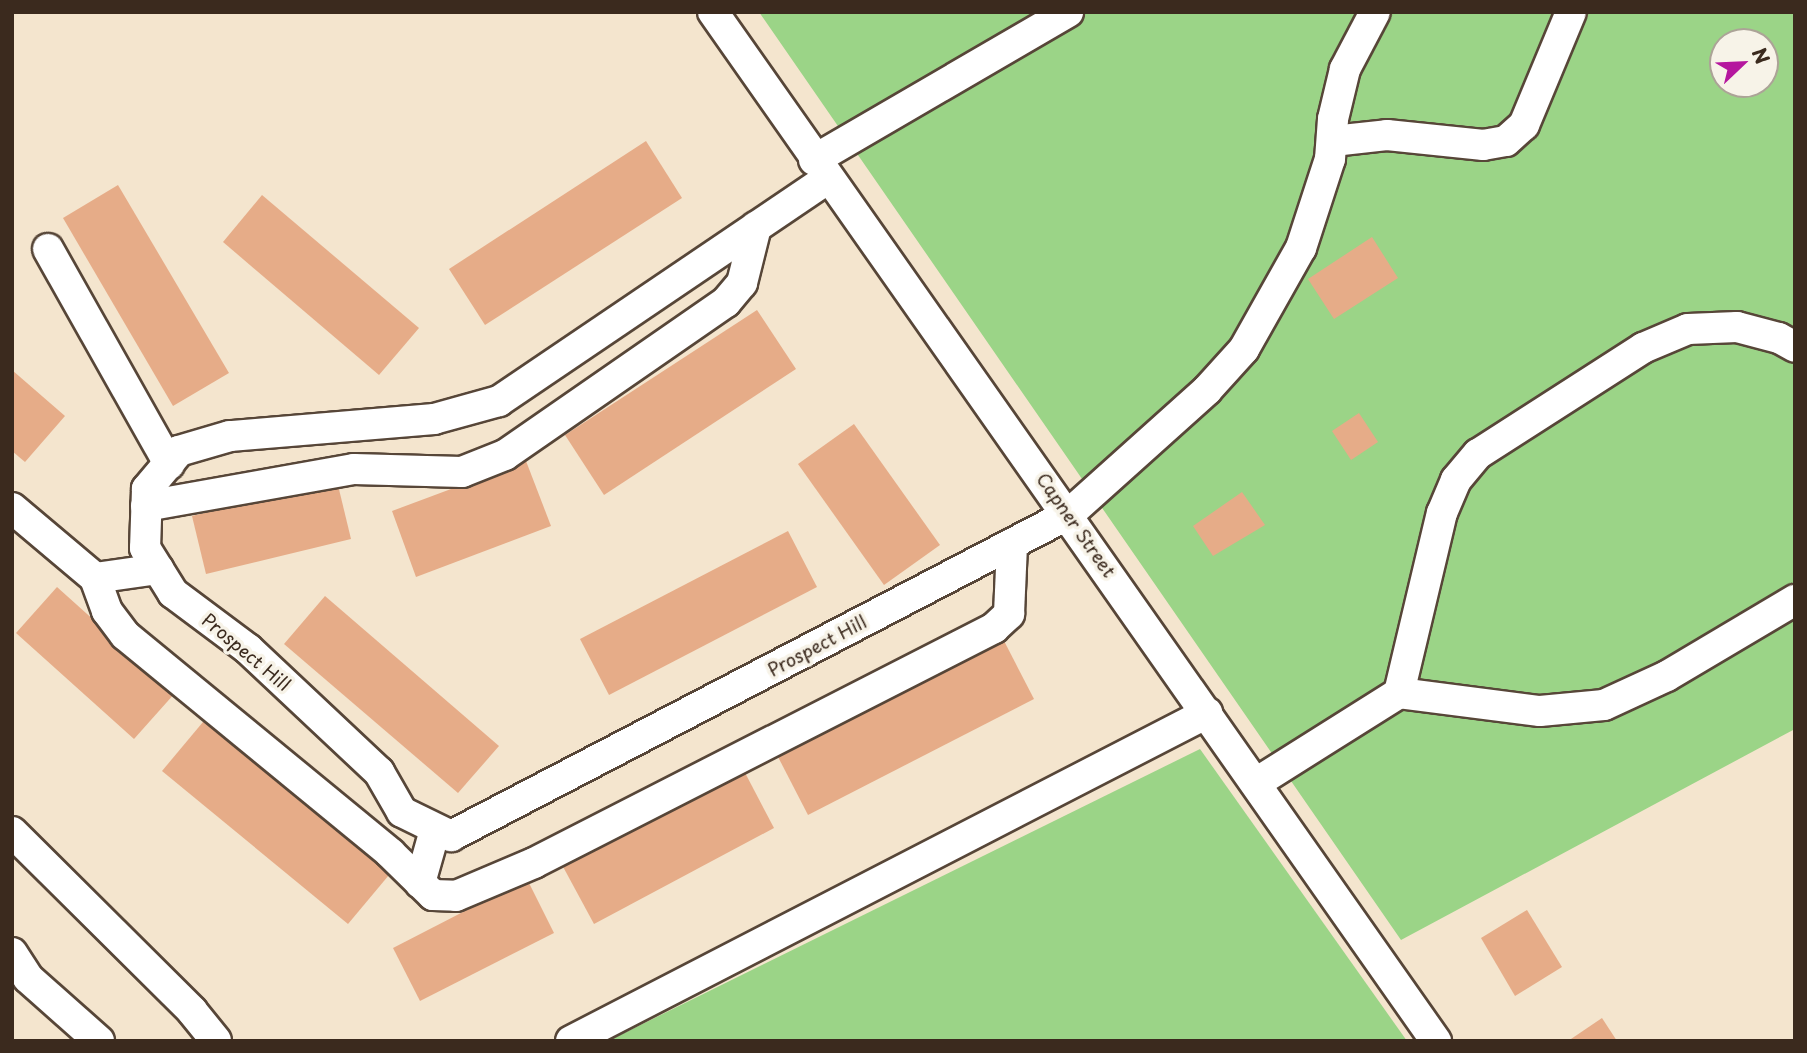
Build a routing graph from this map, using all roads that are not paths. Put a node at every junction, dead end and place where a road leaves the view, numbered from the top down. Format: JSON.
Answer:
{"nodes":[{"id":1,"x":713,"y":12,"type":"edge"},
{"id":2,"x":1069,"y":12,"type":"edge"},
{"id":3,"x":1375,"y":12,"type":"edge"},
{"id":4,"x":1571,"y":12,"type":"edge"},
{"id":5,"x":1333,"y":141,"type":"junction"},
{"id":6,"x":821,"y":169,"type":"junction"},
{"id":7,"x":756,"y":227,"type":"junction"},
{"id":8,"x":48,"y":250,"type":"dead end"},
{"id":9,"x":1795,"y":347,"type":"edge"},
{"id":10,"x":169,"y":464,"type":"junction"},
{"id":11,"x":146,"y":506,"type":"junction"},
{"id":12,"x":12,"y":508,"type":"edge"},
{"id":13,"x":1069,"y":514,"type":"junction"},
{"id":14,"x":1012,"y":544,"type":"junction"},
{"id":15,"x":158,"y":569,"type":"junction"},
{"id":16,"x":94,"y":578,"type":"junction"},
{"id":17,"x":1795,"y":600,"type":"edge"},
{"id":18,"x":1399,"y":693,"type":"junction"},
{"id":19,"x":1207,"y":713,"type":"junction"},
{"id":20,"x":1256,"y":783,"type":"junction"},
{"id":21,"x":435,"y":830,"type":"junction"},
{"id":22,"x":12,"y":832,"type":"edge"},
{"id":23,"x":420,"y":883,"type":"junction"},
{"id":24,"x":12,"y":953,"type":"edge"},
{"id":25,"x":99,"y":1041,"type":"edge"},
{"id":26,"x":216,"y":1041,"type":"edge"},
{"id":27,"x":571,"y":1041,"type":"edge"},
{"id":28,"x":1436,"y":1041,"type":"edge"}],
"edges":[{"from":1,"to":6,"type":"street","name":"Capner Street"},
{"from":2,"to":6,"type":"street","name":"Prospect Hill"},
{"from":3,"to":5,"type":"street","name":"Prospect Hill"},
{"from":4,"to":5,"type":"street"},
{"from":5,"to":13,"type":"street","name":"Prospect Hill"},
{"from":6,"to":7,"type":"street","name":"Prospect Hill"},
{"from":6,"to":13,"type":"street","name":"Capner Street"},
{"from":7,"to":10,"type":"street","name":"Prospect Hill"},
{"from":7,"to":11,"type":"street"},
{"from":8,"to":10,"type":"street"},
{"from":9,"to":18,"type":"street"},
{"from":10,"to":11,"type":"street","name":"Prospect Hill"},
{"from":11,"to":15,"type":"street","name":"Prospect Hill"},
{"from":12,"to":16,"type":"street"},
{"from":13,"to":14,"type":"street","name":"Prospect Hill"},
{"from":13,"to":19,"type":"street","name":"Capner Street"},
{"from":14,"to":21,"type":"street","name":"Prospect Hill"},
{"from":14,"to":23,"type":"street"},
{"from":15,"to":16,"type":"street"},
{"from":15,"to":21,"type":"street","name":"Prospect Hill"},
{"from":16,"to":23,"type":"street"},
{"from":17,"to":18,"type":"street"},
{"from":18,"to":20,"type":"street"},
{"from":19,"to":20,"type":"street","name":"Capner Street"},
{"from":19,"to":27,"type":"street"},
{"from":20,"to":28,"type":"street","name":"Capner Street"},
{"from":21,"to":23,"type":"street"},
{"from":22,"to":26,"type":"street"},
{"from":24,"to":25,"type":"street"}]}
